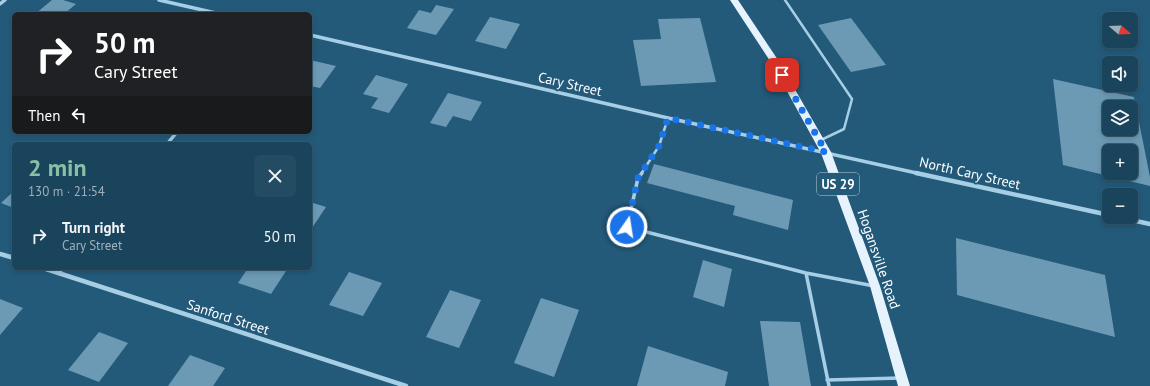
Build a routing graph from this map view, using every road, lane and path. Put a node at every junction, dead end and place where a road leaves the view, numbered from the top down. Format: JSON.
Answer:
{"nodes":[{"id":1,"x":5,"y":0,"type":"edge"},
{"id":2,"x":159,"y":0,"type":"edge"},
{"id":3,"x":734,"y":0,"type":"edge"},
{"id":4,"x":785,"y":0,"type":"edge"},
{"id":5,"x":0,"y":4,"type":"edge"},
{"id":6,"x":211,"y":12,"type":"edge"},
{"id":7,"x":312,"y":35,"type":"edge"},
{"id":8,"x":668,"y":118,"type":"junction"},
{"id":9,"x":175,"y":134,"type":"edge"},
{"id":10,"x":819,"y":141,"type":"junction"},
{"id":11,"x":169,"y":142,"type":"edge"},
{"id":12,"x":826,"y":152,"type":"junction"},
{"id":13,"x":1102,"y":213,"type":"edge"},
{"id":14,"x":1138,"y":221,"type":"edge"},
{"id":15,"x":1150,"y":224,"type":"edge"},
{"id":16,"x":0,"y":254,"type":"edge"},
{"id":17,"x":12,"y":257,"type":"edge"},
{"id":18,"x":50,"y":270,"type":"edge"},
{"id":19,"x":60,"y":270,"type":"edge"},
{"id":20,"x":58,"y":273,"type":"junction"},
{"id":21,"x":806,"y":273,"type":"junction"},
{"id":22,"x":875,"y":286,"type":"junction"},
{"id":23,"x":828,"y":380,"type":"junction"},
{"id":24,"x":903,"y":382,"type":"edge"},
{"id":25,"x":406,"y":386,"type":"edge"},
{"id":26,"x":829,"y":386,"type":"edge"}],
"edges":[{"from":1,"to":5,"type":"street"},
{"from":2,"to":6,"type":"street"},
{"from":3,"to":10,"type":"main road","name":"Hogansville Road","number":"US 29"},
{"from":4,"to":10,"type":"lane"},
{"from":7,"to":8,"type":"street","name":"Cary Street"},
{"from":8,"to":12,"type":"street","name":"Cary Street"},
{"from":8,"to":21,"type":"lane"},
{"from":9,"to":11,"type":"street"},
{"from":10,"to":12,"type":"main road","name":"Hogansville Road","number":"US 29"},
{"from":12,"to":13,"type":"street","name":"North Cary Street"},
{"from":12,"to":22,"type":"main road","name":"Hogansville Road","number":"US 29"},
{"from":14,"to":15,"type":"street"},
{"from":16,"to":17,"type":"street"},
{"from":18,"to":20,"type":"street","name":"Sanford Street"},
{"from":19,"to":20,"type":"street"},
{"from":20,"to":25,"type":"street","name":"Sanford Street"},
{"from":21,"to":22,"type":"lane"},
{"from":21,"to":23,"type":"lane"},
{"from":22,"to":24,"type":"main road","name":"Hogansville Road","number":"US 29"},
{"from":23,"to":24,"type":"lane"},
{"from":23,"to":26,"type":"lane"}]}
